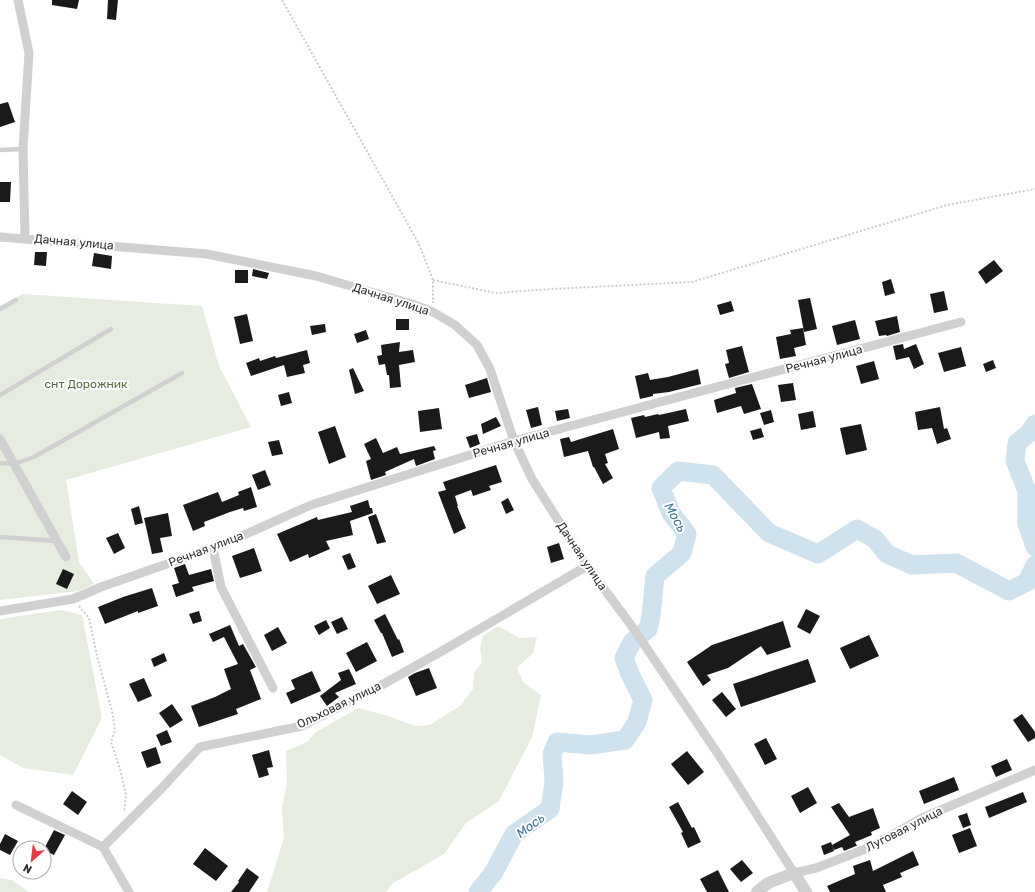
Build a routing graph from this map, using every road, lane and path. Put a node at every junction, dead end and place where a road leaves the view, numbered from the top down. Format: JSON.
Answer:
{"nodes":[{"id":1,"x":18,"y":0,"type":"edge"},
{"id":2,"x":282,"y":0,"type":"edge"},
{"id":3,"x":23,"y":149,"type":"junction"},
{"id":4,"x":0,"y":150,"type":"edge"},
{"id":5,"x":1035,"y":189,"type":"edge"},
{"id":6,"x":0,"y":237,"type":"edge"},
{"id":7,"x":25,"y":238,"type":"junction"},
{"id":8,"x":433,"y":280,"type":"junction"},
{"id":9,"x":16,"y":300,"type":"dead end"},
{"id":10,"x":0,"y":309,"type":"edge"},
{"id":11,"x":433,"y":312,"type":"junction"},
{"id":12,"x":961,"y":322,"type":"dead end"},
{"id":13,"x":111,"y":329,"type":"dead end"},
{"id":14,"x":182,"y":373,"type":"dead end"},
{"id":15,"x":0,"y":395,"type":"edge"},
{"id":16,"x":0,"y":439,"type":"edge"},
{"id":17,"x":514,"y":441,"type":"junction"},
{"id":18,"x":0,"y":463,"type":"edge"},
{"id":19,"x":14,"y":464,"type":"junction"},
{"id":20,"x":0,"y":537,"type":"edge"},
{"id":21,"x":57,"y":541,"type":"junction"},
{"id":22,"x":213,"y":548,"type":"junction"},
{"id":23,"x":66,"y":557,"type":"dead end"},
{"id":24,"x":587,"y":566,"type":"junction"},
{"id":25,"x":73,"y":599,"type":"junction"},
{"id":26,"x":0,"y":611,"type":"edge"},
{"id":27,"x":274,"y":688,"type":"dead end"},
{"id":28,"x":1035,"y":770,"type":"edge"},
{"id":29,"x":16,"y":805,"type":"dead end"},
{"id":30,"x":121,"y":829,"type":"junction"},
{"id":31,"x":103,"y":847,"type":"junction"},
{"id":32,"x":794,"y":873,"type":"junction"},
{"id":33,"x":128,"y":892,"type":"edge"},
{"id":34,"x":757,"y":892,"type":"edge"},
{"id":35,"x":806,"y":892,"type":"edge"}],
"edges":[{"from":1,"to":3,"type":"street"},
{"from":2,"to":8,"type":"path"},
{"from":3,"to":4,"type":"lane"},
{"from":3,"to":7,"type":"street"},
{"from":5,"to":8,"type":"path"},
{"from":6,"to":7,"type":"street","name":"Дачная улица"},
{"from":7,"to":11,"type":"street","name":"Дачная улица"},
{"from":8,"to":11,"type":"path"},
{"from":9,"to":10,"type":"lane"},
{"from":11,"to":17,"type":"street","name":"Дачная улица"},
{"from":12,"to":17,"type":"street","name":"Речная улица"},
{"from":13,"to":15,"type":"lane"},
{"from":14,"to":19,"type":"lane"},
{"from":16,"to":19,"type":"street"},
{"from":17,"to":22,"type":"street","name":"Речная улица"},
{"from":17,"to":24,"type":"street","name":"Дачная улица"},
{"from":18,"to":19,"type":"lane"},
{"from":19,"to":21,"type":"street"},
{"from":20,"to":21,"type":"lane"},
{"from":21,"to":23,"type":"street"},
{"from":22,"to":25,"type":"street","name":"Речная улица"},
{"from":22,"to":27,"type":"street"},
{"from":24,"to":30,"type":"street","name":"Ольховая улица"},
{"from":24,"to":32,"type":"street","name":"Дачная улица"},
{"from":25,"to":26,"type":"street","name":"Речная улица"},
{"from":25,"to":30,"type":"path"},
{"from":28,"to":32,"type":"street","name":"Луговая улица"},
{"from":29,"to":31,"type":"street"},
{"from":30,"to":31,"type":"street","name":"Ольховая улица"},
{"from":31,"to":33,"type":"street"},
{"from":32,"to":34,"type":"street"},
{"from":32,"to":35,"type":"street"}]}
